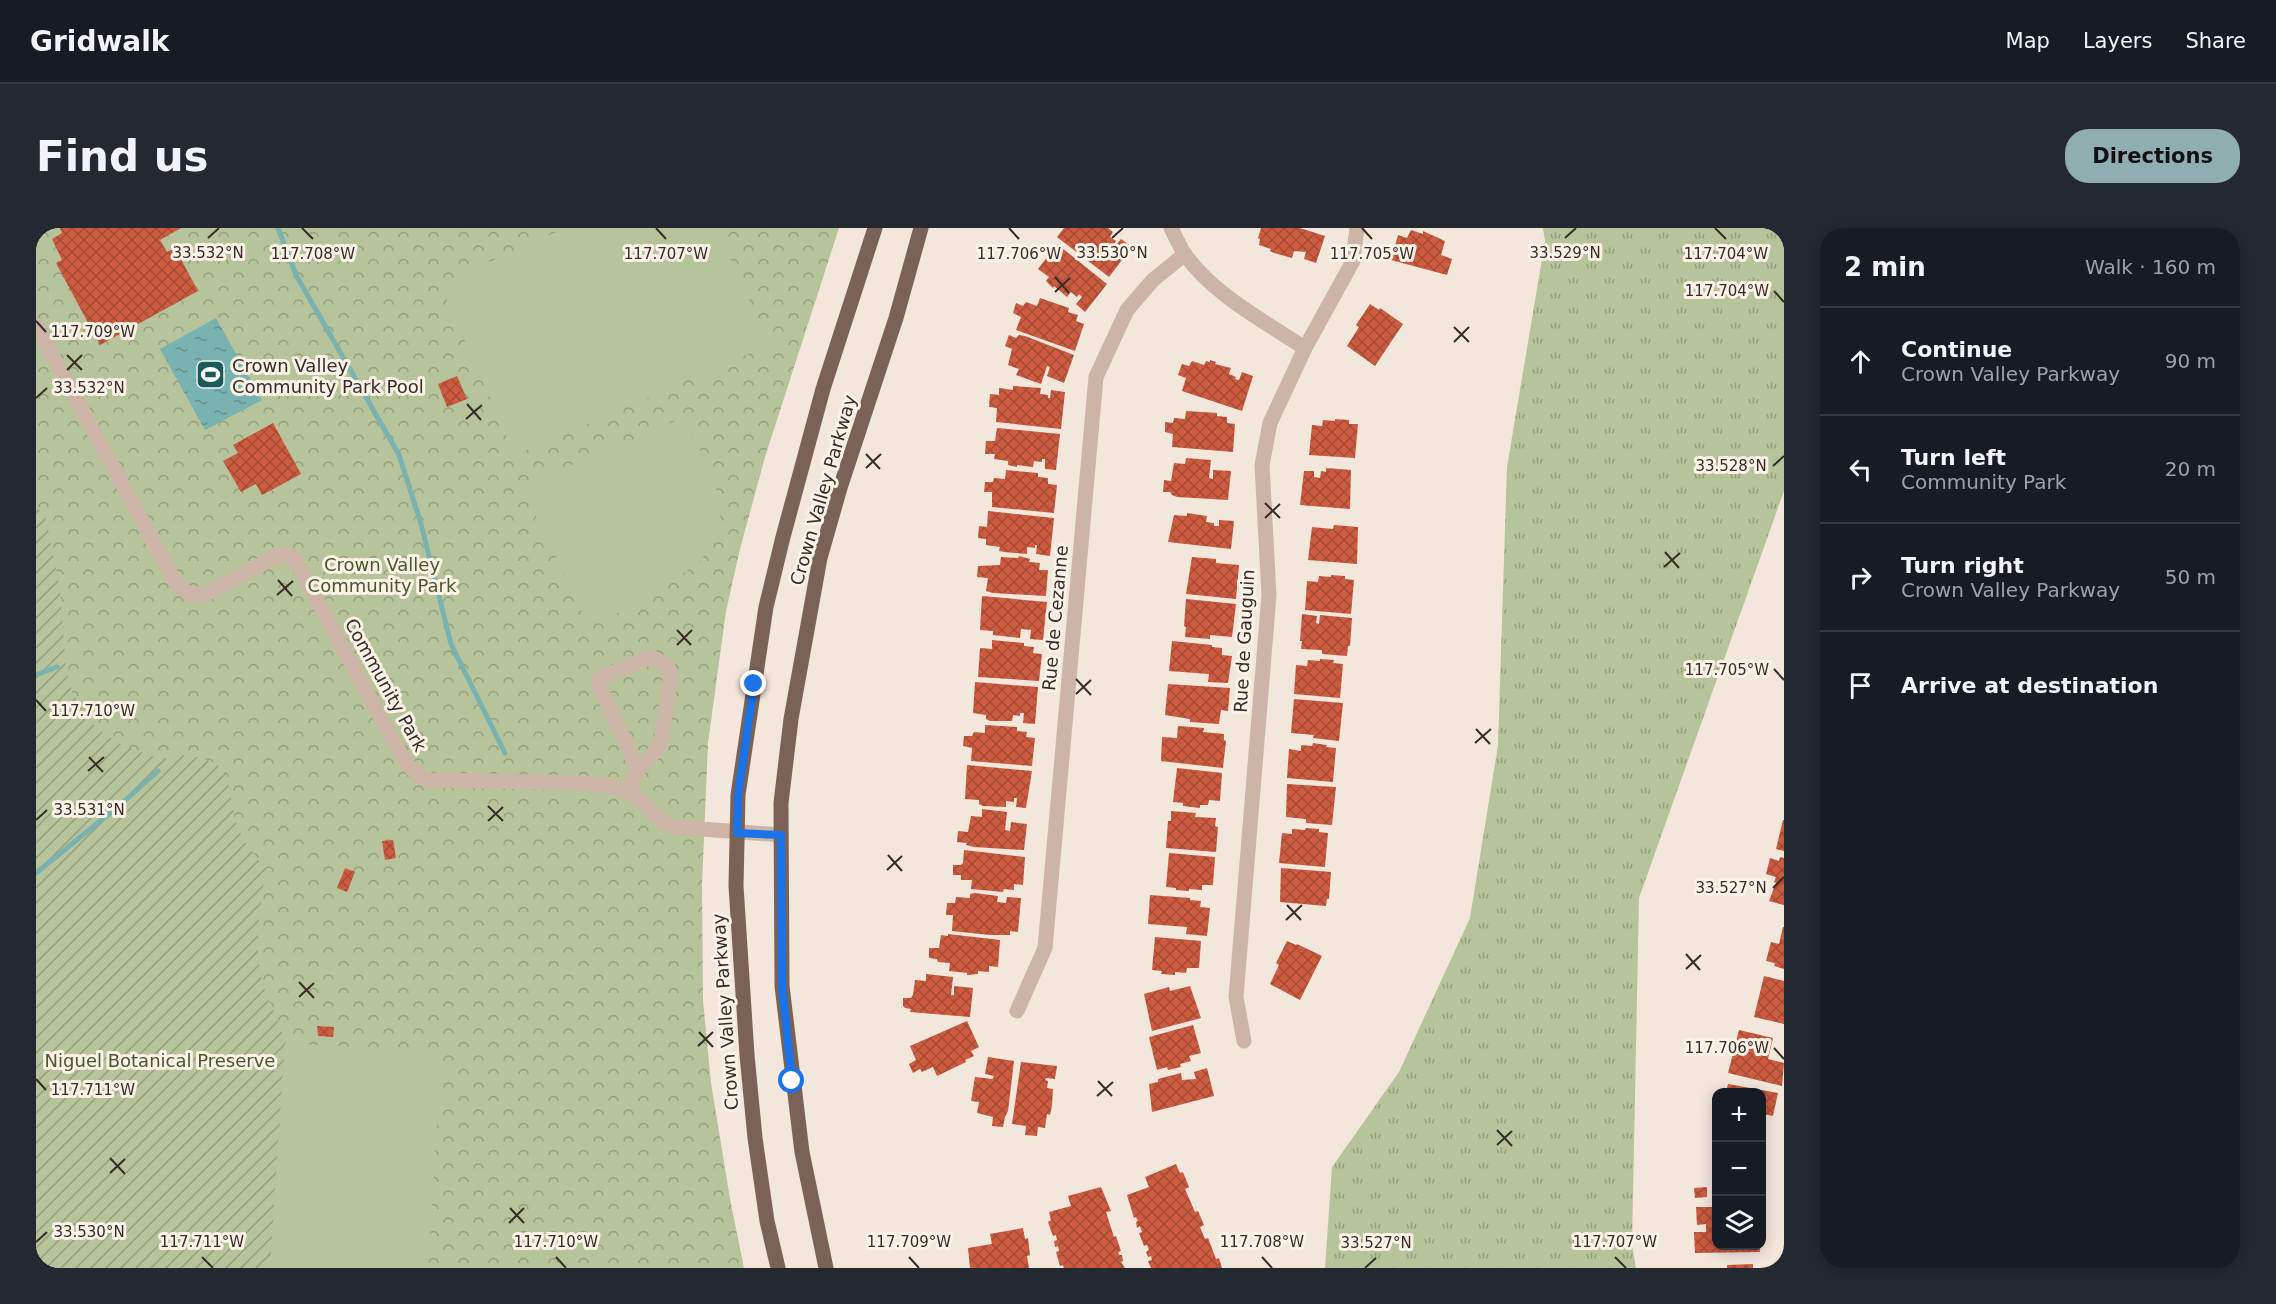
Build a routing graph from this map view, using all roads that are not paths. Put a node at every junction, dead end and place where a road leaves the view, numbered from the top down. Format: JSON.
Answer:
{"nodes":[{"id":1,"x":875,"y":228,"type":"edge"},
{"id":2,"x":921,"y":228,"type":"edge"},
{"id":3,"x":1171,"y":228,"type":"edge"},
{"id":4,"x":1357,"y":228,"type":"edge"},
{"id":5,"x":1185,"y":254,"type":"junction"},
{"id":6,"x":36,"y":325,"type":"edge"},
{"id":7,"x":1305,"y":348,"type":"junction"},
{"id":8,"x":636,"y":772,"type":"junction"},
{"id":9,"x":630,"y":792,"type":"junction"},
{"id":10,"x":737,"y":833,"type":"junction"},
{"id":11,"x":781,"y":835,"type":"junction"},
{"id":12,"x":1017,"y":1011,"type":"dead end"},
{"id":13,"x":1244,"y":1041,"type":"dead end"},
{"id":14,"x":778,"y":1268,"type":"edge"},
{"id":15,"x":826,"y":1268,"type":"edge"}],
"edges":[{"from":1,"to":10,"type":"main road","name":"Crown Valley Parkway"},
{"from":2,"to":11,"type":"main road","name":"Crown Valley Parkway"},
{"from":3,"to":5,"type":"street"},
{"from":4,"to":7,"type":"street","name":"Rue de Gauguin"},
{"from":5,"to":7,"type":"street"},
{"from":5,"to":12,"type":"street","name":"Rue de Cezanne"},
{"from":6,"to":9,"type":"street","name":"Community Park"},
{"from":7,"to":13,"type":"street","name":"Rue de Gauguin"},
{"from":8,"to":8,"type":"street"},
{"from":8,"to":9,"type":"street"},
{"from":9,"to":10,"type":"street","name":"Community Park"},
{"from":10,"to":11,"type":"street","name":"Community Park"},
{"from":10,"to":14,"type":"main road","name":"Crown Valley Parkway"},
{"from":11,"to":15,"type":"main road","name":"Crown Valley Parkway"}]}
